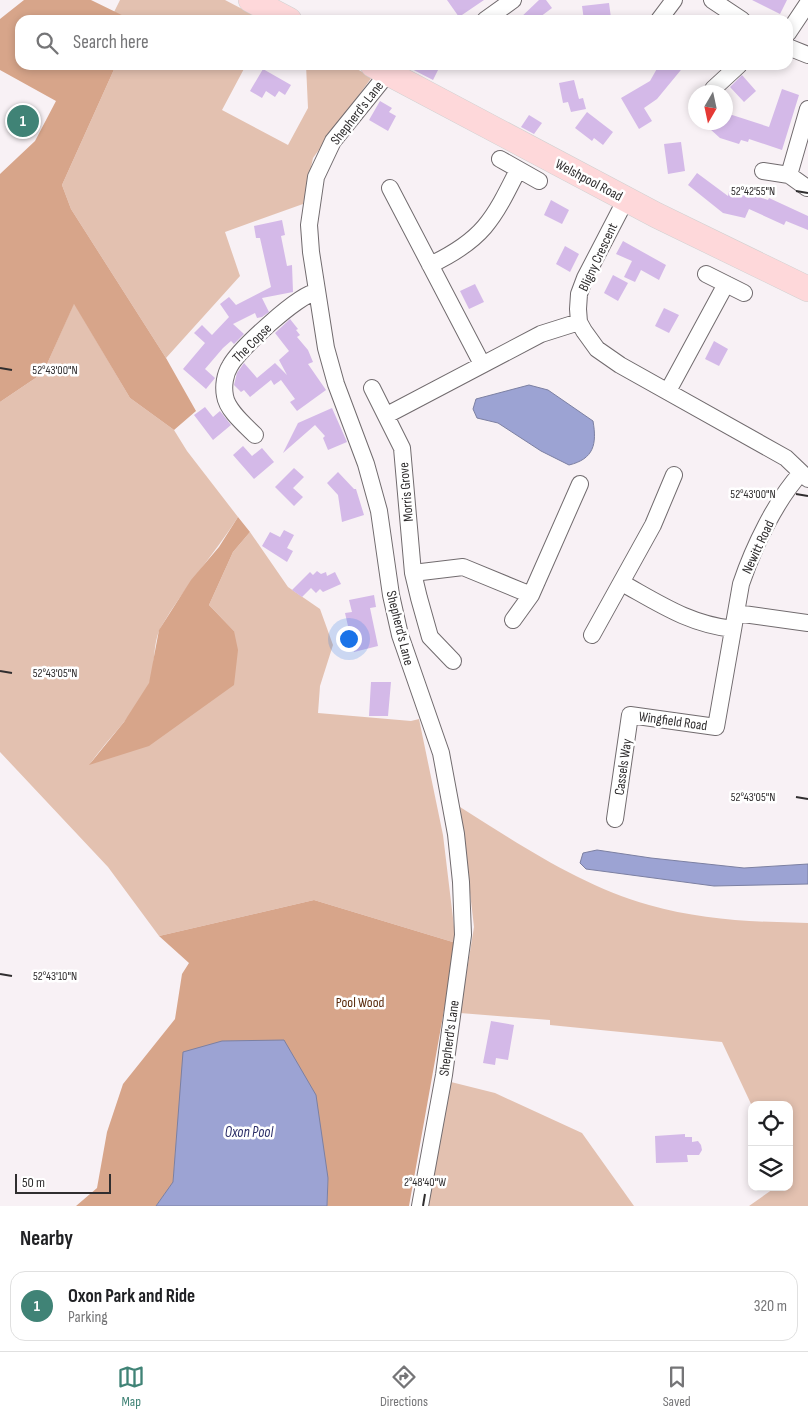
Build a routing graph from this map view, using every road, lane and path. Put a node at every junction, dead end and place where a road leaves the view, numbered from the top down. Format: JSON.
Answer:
{"nodes":[{"id":1,"x":251,"y":0,"type":"edge"},
{"id":2,"x":513,"y":0,"type":"edge"},
{"id":3,"x":674,"y":0,"type":"edge"},
{"id":4,"x":712,"y":0,"type":"edge"},
{"id":5,"x":808,"y":2,"type":"edge"},
{"id":6,"x":280,"y":15,"type":"edge"},
{"id":7,"x":492,"y":15,"type":"edge"},
{"id":8,"x":663,"y":15,"type":"edge"},
{"id":9,"x":734,"y":15,"type":"edge"},
{"id":10,"x":793,"y":25,"type":"edge"},
{"id":11,"x":793,"y":49,"type":"edge"},
{"id":12,"x":808,"y":55,"type":"edge"},
{"id":13,"x":379,"y":70,"type":"edge"},
{"id":14,"x":382,"y":70,"type":"edge"},
{"id":15,"x":734,"y":70,"type":"edge"},
{"id":16,"x":717,"y":85,"type":"edge"},
{"id":17,"x":808,"y":109,"type":"edge"},
{"id":18,"x":500,"y":159,"type":"dead end"},
{"id":19,"x":518,"y":170,"type":"junction"},
{"id":20,"x":763,"y":172,"type":"dead end"},
{"id":21,"x":788,"y":175,"type":"junction"},
{"id":22,"x":539,"y":181,"type":"dead end"},
{"id":23,"x":390,"y":188,"type":"dead end"},
{"id":24,"x":807,"y":188,"type":"edge"},
{"id":25,"x":626,"y":199,"type":"junction"},
{"id":26,"x":430,"y":265,"type":"junction"},
{"id":27,"x":706,"y":274,"type":"dead end"},
{"id":28,"x":726,"y":284,"type":"junction"},
{"id":29,"x":808,"y":289,"type":"edge"},
{"id":30,"x":316,"y":292,"type":"junction"},
{"id":31,"x":744,"y":294,"type":"dead end"},
{"id":32,"x":579,"y":322,"type":"junction"},
{"id":33,"x":482,"y":364,"type":"junction"},
{"id":34,"x":372,"y":388,"type":"dead end"},
{"id":35,"x":668,"y":391,"type":"junction"},
{"id":36,"x":387,"y":416,"type":"junction"},
{"id":37,"x":255,"y":435,"type":"dead end"},
{"id":38,"x":674,"y":475,"type":"dead end"},
{"id":39,"x":805,"y":476,"type":"edge"},
{"id":40,"x":580,"y":484,"type":"dead end"},
{"id":41,"x":413,"y":573,"type":"junction"},
{"id":42,"x":622,"y":583,"type":"junction"},
{"id":43,"x":532,"y":595,"type":"junction"},
{"id":44,"x":513,"y":620,"type":"dead end"},
{"id":45,"x":735,"y":621,"type":"junction"},
{"id":46,"x":808,"y":623,"type":"edge"},
{"id":47,"x":592,"y":635,"type":"dead end"},
{"id":48,"x":453,"y":661,"type":"dead end"},
{"id":49,"x":630,"y":715,"type":"joint"},
{"id":50,"x":716,"y":727,"type":"joint"},
{"id":51,"x":616,"y":819,"type":"dead end"},
{"id":52,"x":420,"y":1206,"type":"edge"}],
"edges":[{"from":1,"to":6,"type":"main road"},
{"from":2,"to":7,"type":"street"},
{"from":3,"to":8,"type":"street"},
{"from":4,"to":9,"type":"street"},
{"from":5,"to":10,"type":"street"},
{"from":11,"to":12,"type":"street"},
{"from":13,"to":30,"type":"street","name":"Shepherd's Lane"},
{"from":14,"to":25,"type":"main road","name":"Welshpool Road"},
{"from":15,"to":16,"type":"street"},
{"from":17,"to":21,"type":"street"},
{"from":18,"to":19,"type":"street"},
{"from":19,"to":22,"type":"street"},
{"from":19,"to":26,"type":"street"},
{"from":20,"to":21,"type":"street"},
{"from":21,"to":24,"type":"street"},
{"from":23,"to":26,"type":"street"},
{"from":25,"to":29,"type":"main road","name":"Welshpool Road"},
{"from":25,"to":32,"type":"street","name":"Bligny Crescent"},
{"from":26,"to":33,"type":"street"},
{"from":27,"to":28,"type":"street"},
{"from":28,"to":31,"type":"street"},
{"from":28,"to":35,"type":"street"},
{"from":30,"to":37,"type":"street","name":"The Copse"},
{"from":30,"to":52,"type":"street","name":"Shepherd's Lane"},
{"from":32,"to":33,"type":"street"},
{"from":32,"to":35,"type":"street"},
{"from":33,"to":36,"type":"street"},
{"from":34,"to":36,"type":"street","name":"Morris Grove"},
{"from":35,"to":39,"type":"street"},
{"from":36,"to":41,"type":"street","name":"Morris Grove"},
{"from":38,"to":42,"type":"street"},
{"from":39,"to":45,"type":"street","name":"Newitt Road"},
{"from":40,"to":43,"type":"street"},
{"from":41,"to":43,"type":"street"},
{"from":41,"to":48,"type":"street","name":"Morris Grove"},
{"from":42,"to":45,"type":"street"},
{"from":42,"to":47,"type":"street"},
{"from":43,"to":44,"type":"street"},
{"from":45,"to":46,"type":"street"},
{"from":45,"to":50,"type":"street","name":"Newitt Road"},
{"from":49,"to":50,"type":"street","name":"Wingfield Road"},
{"from":49,"to":51,"type":"street","name":"Cassels Way"}]}
